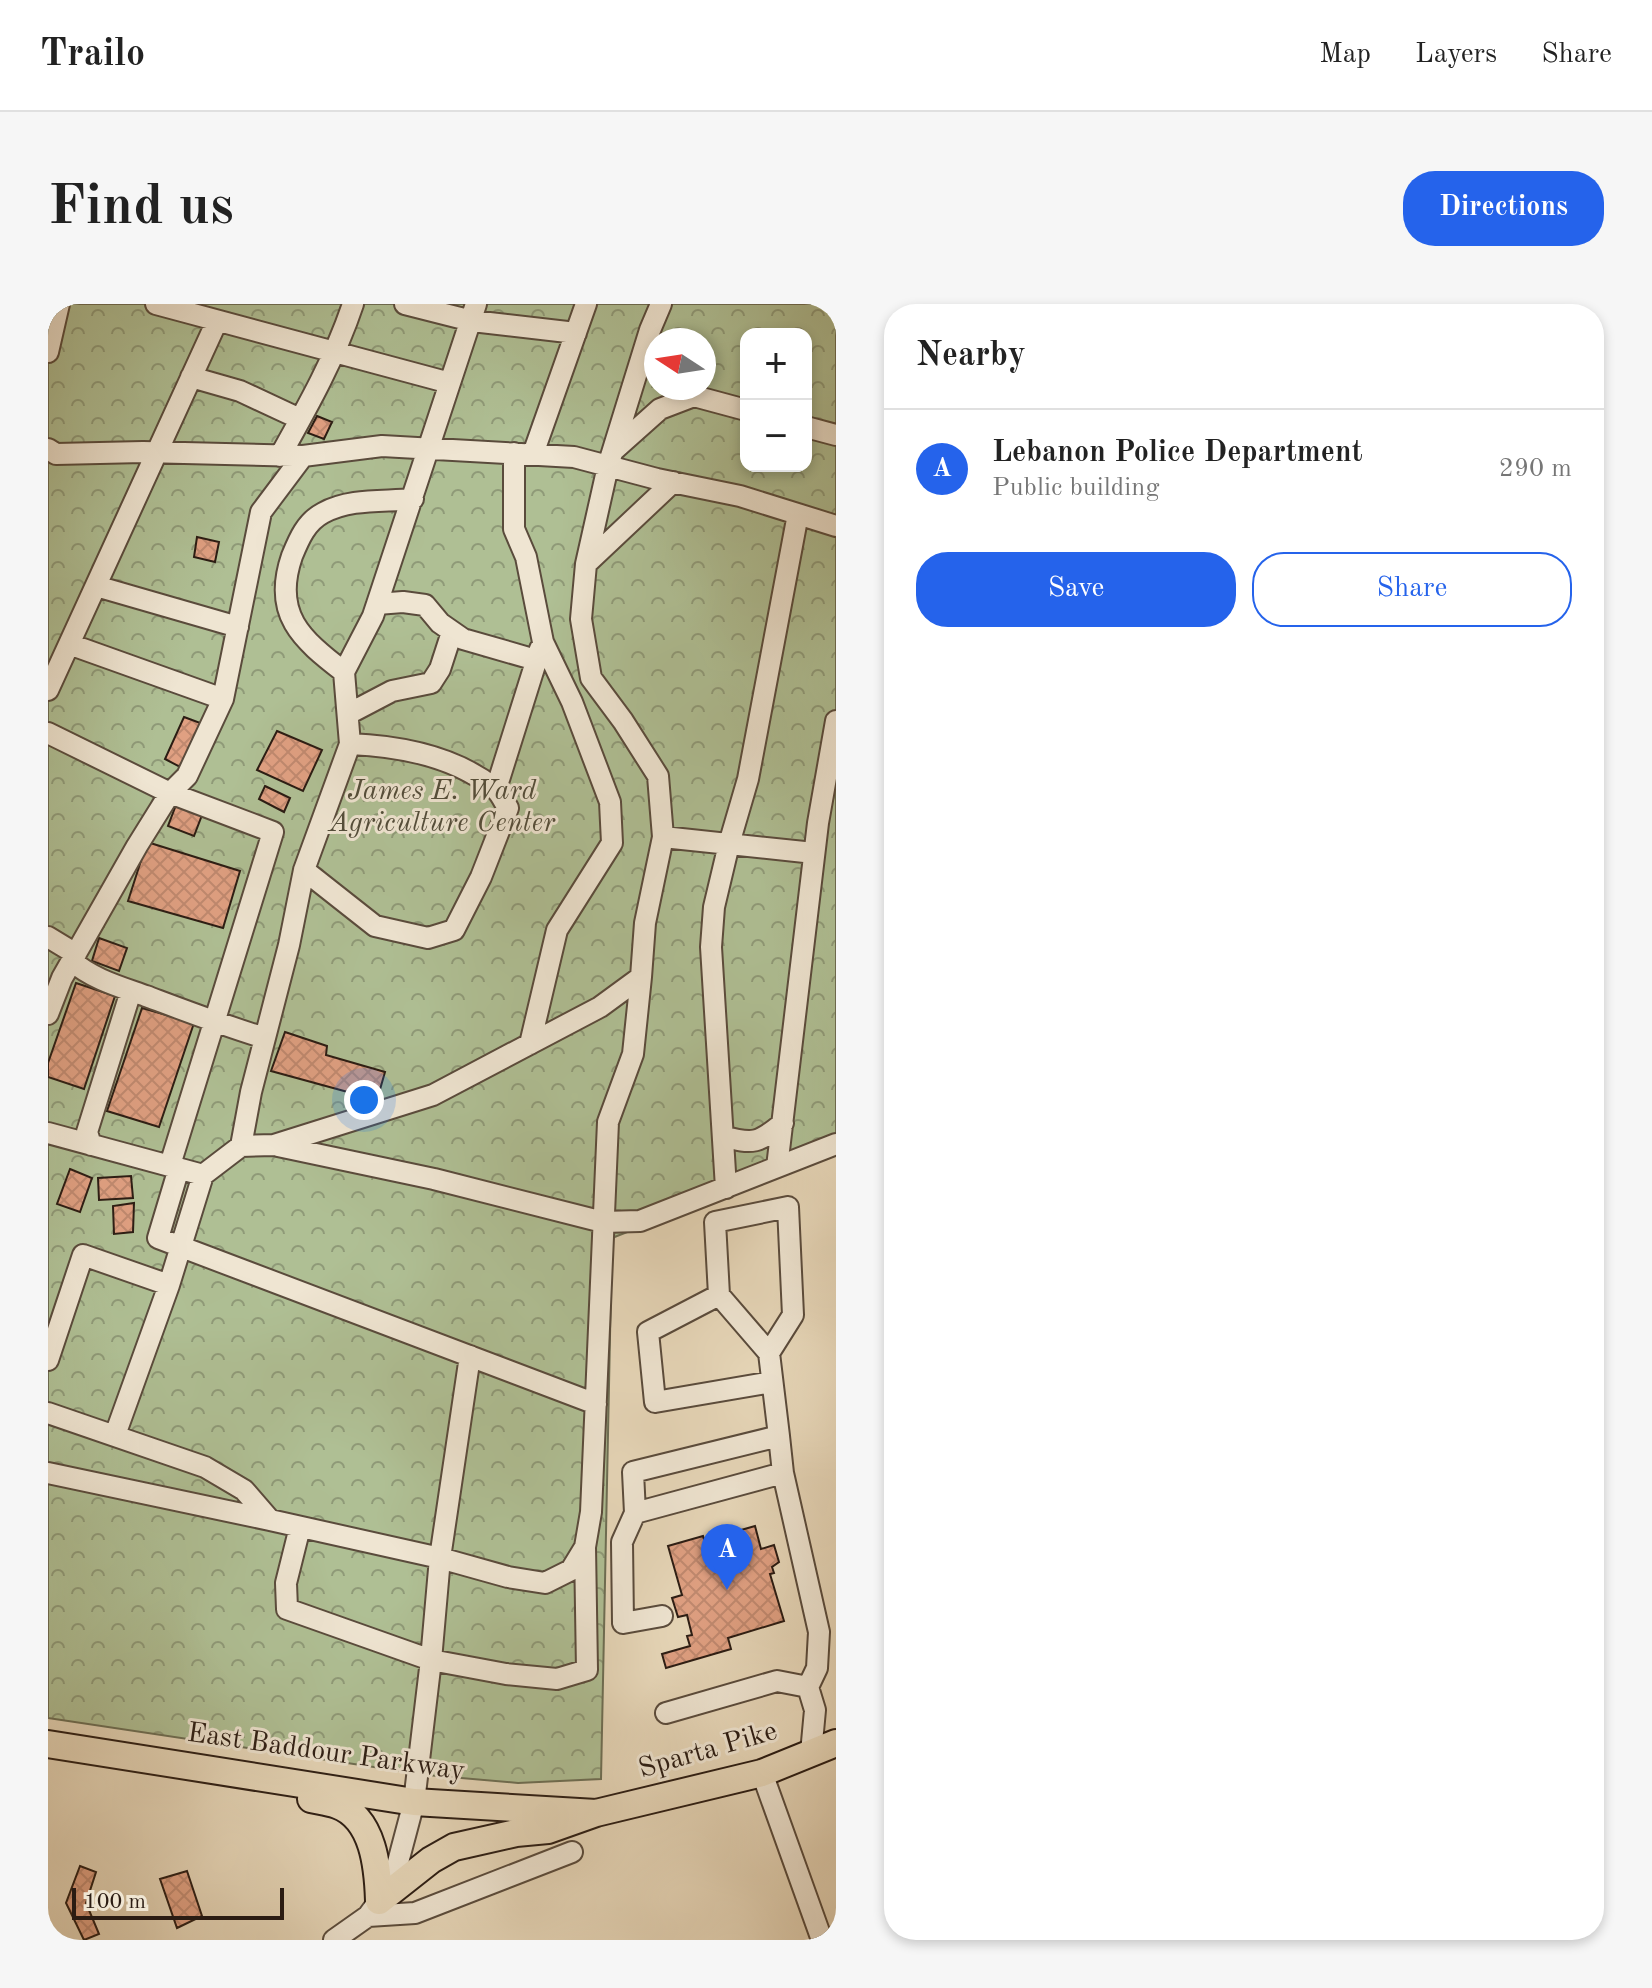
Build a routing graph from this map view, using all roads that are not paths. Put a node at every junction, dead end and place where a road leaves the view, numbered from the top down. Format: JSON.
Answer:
{"nodes":[{"id":1,"x":59,"y":304,"type":"edge"},
{"id":2,"x":156,"y":304,"type":"edge"},
{"id":3,"x":353,"y":304,"type":"edge"},
{"id":4,"x":405,"y":304,"type":"edge"},
{"id":5,"x":586,"y":304,"type":"edge"},
{"id":6,"x":661,"y":304,"type":"edge"},
{"id":7,"x":474,"y":312,"type":"edge"},
{"id":8,"x":217,"y":321,"type":"junction"},
{"id":9,"x":576,"y":333,"type":"junction"},
{"id":10,"x":48,"y":352,"type":"edge"},
{"id":11,"x":335,"y":353,"type":"junction"},
{"id":12,"x":191,"y":377,"type":"junction"},
{"id":13,"x":450,"y":383,"type":"junction"},
{"id":14,"x":740,"y":408,"type":"edge"},
{"id":15,"x":300,"y":419,"type":"junction"},
{"id":16,"x":812,"y":429,"type":"edge"},
{"id":17,"x":836,"y":435,"type":"edge"},
{"id":18,"x":430,"y":449,"type":"junction"},
{"id":19,"x":157,"y":452,"type":"junction"},
{"id":20,"x":523,"y":454,"type":"junction"},
{"id":21,"x":280,"y":456,"type":"junction"},
{"id":22,"x":303,"y":456,"type":"junction"},
{"id":23,"x":51,"y":458,"type":"edge"},
{"id":24,"x":610,"y":459,"type":"junction"},
{"id":25,"x":673,"y":482,"type":"junction"},
{"id":26,"x":413,"y":499,"type":"junction"},
{"id":27,"x":798,"y":514,"type":"junction"},
{"id":28,"x":836,"y":526,"type":"edge"},
{"id":29,"x":586,"y":564,"type":"junction"},
{"id":30,"x":96,"y":586,"type":"junction"},
{"id":31,"x":377,"y":604,"type":"junction"},
{"id":32,"x":238,"y":627,"type":"junction"},
{"id":33,"x":452,"y":632,"type":"junction"},
{"id":34,"x":69,"y":644,"type":"junction"},
{"id":35,"x":540,"y":651,"type":"junction"},
{"id":36,"x":344,"y":672,"type":"junction"},
{"id":37,"x":48,"y":690,"type":"edge"},
{"id":38,"x":223,"y":699,"type":"junction"},
{"id":39,"x":350,"y":713,"type":"junction"},
{"id":40,"x":836,"y":721,"type":"edge"},
{"id":41,"x":48,"y":733,"type":"edge"},
{"id":42,"x":350,"y":744,"type":"junction"},
{"id":43,"x":496,"y":789,"type":"junction"},
{"id":44,"x":170,"y":793,"type":"junction"},
{"id":45,"x":663,"y":837,"type":"junction"},
{"id":46,"x":729,"y":844,"type":"junction"},
{"id":47,"x":814,"y":853,"type":"junction"},
{"id":48,"x":304,"y":870,"type":"junction"},
{"id":49,"x":48,"y":937,"type":"edge"},
{"id":50,"x":74,"y":958,"type":"junction"},
{"id":51,"x":641,"y":977,"type":"junction"},
{"id":52,"x":131,"y":991,"type":"junction"},
{"id":53,"x":48,"y":1014,"type":"edge"},
{"id":54,"x":214,"y":1023,"type":"junction"},
{"id":55,"x":265,"y":1038,"type":"junction"},
{"id":56,"x":530,"y":1044,"type":"junction"},
{"id":57,"x":783,"y":1123,"type":"junction"},
{"id":58,"x":48,"y":1134,"type":"edge"},
{"id":59,"x":723,"y":1136,"type":"junction"},
{"id":60,"x":836,"y":1144,"type":"edge"},
{"id":61,"x":91,"y":1145,"type":"junction"},
{"id":62,"x":274,"y":1145,"type":"junction"},
{"id":63,"x":241,"y":1146,"type":"junction"},
{"id":64,"x":174,"y":1167,"type":"junction"},
{"id":65,"x":777,"y":1167,"type":"junction"},
{"id":66,"x":203,"y":1175,"type":"junction"},
{"id":67,"x":726,"y":1188,"type":"junction"},
{"id":68,"x":603,"y":1222,"type":"junction"},
{"id":69,"x":182,"y":1247,"type":"junction"},
{"id":70,"x":169,"y":1285,"type":"junction"},
{"id":71,"x":719,"y":1295,"type":"junction"},
{"id":72,"x":769,"y":1353,"type":"junction"},
{"id":73,"x":470,"y":1356,"type":"junction"},
{"id":74,"x":48,"y":1360,"type":"edge"},
{"id":75,"x":772,"y":1382,"type":"junction"},
{"id":76,"x":596,"y":1404,"type":"junction"},
{"id":77,"x":48,"y":1413,"type":"edge"},
{"id":78,"x":115,"y":1435,"type":"junction"},
{"id":79,"x":779,"y":1436,"type":"junction"},
{"id":80,"x":48,"y":1473,"type":"edge"},
{"id":81,"x":783,"y":1473,"type":"junction"},
{"id":82,"x":635,"y":1513,"type":"junction"},
{"id":83,"x":270,"y":1520,"type":"junction"},
{"id":84,"x":300,"y":1527,"type":"junction"},
{"id":85,"x":585,"y":1547,"type":"junction"},
{"id":86,"x":440,"y":1558,"type":"junction"},
{"id":87,"x":662,"y":1616,"type":"dead end"},
{"id":88,"x":431,"y":1660,"type":"junction"},
{"id":89,"x":808,"y":1687,"type":"junction"},
{"id":90,"x":666,"y":1713,"type":"dead end"},
{"id":91,"x":836,"y":1743,"type":"edge"},
{"id":92,"x":48,"y":1744,"type":"edge"},
{"id":93,"x":811,"y":1753,"type":"junction"},
{"id":94,"x":762,"y":1773,"type":"junction"},
{"id":95,"x":280,"y":1783,"type":"junction"},
{"id":96,"x":414,"y":1802,"type":"junction"},
{"id":97,"x":596,"y":1813,"type":"junction"},
{"id":98,"x":572,"y":1852,"type":"dead end"},
{"id":99,"x":373,"y":1908,"type":"junction"},
{"id":100,"x":334,"y":1940,"type":"edge"},
{"id":101,"x":822,"y":1940,"type":"edge"}],
"edges":[{"from":1,"to":10,"type":"street"},
{"from":2,"to":8,"type":"street"},
{"from":3,"to":11,"type":"street"},
{"from":4,"to":7,"type":"street"},
{"from":5,"to":9,"type":"street"},
{"from":6,"to":24,"type":"street"},
{"from":7,"to":9,"type":"street"},
{"from":7,"to":13,"type":"street"},
{"from":8,"to":11,"type":"street"},
{"from":8,"to":12,"type":"street"},
{"from":9,"to":20,"type":"street"},
{"from":11,"to":13,"type":"street"},
{"from":11,"to":15,"type":"street"},
{"from":12,"to":15,"type":"street"},
{"from":12,"to":19,"type":"street"},
{"from":13,"to":18,"type":"street"},
{"from":14,"to":24,"type":"street"},
{"from":15,"to":21,"type":"street"},
{"from":16,"to":17,"type":"street"},
{"from":18,"to":20,"type":"street"},
{"from":18,"to":22,"type":"street"},
{"from":18,"to":26,"type":"street"},
{"from":19,"to":21,"type":"street"},
{"from":19,"to":23,"type":"street"},
{"from":19,"to":30,"type":"street"},
{"from":20,"to":24,"type":"street"},
{"from":20,"to":35,"type":"street"},
{"from":21,"to":22,"type":"street"},
{"from":22,"to":32,"type":"street"},
{"from":24,"to":25,"type":"street"},
{"from":24,"to":29,"type":"street"},
{"from":25,"to":27,"type":"street"},
{"from":25,"to":29,"type":"street"},
{"from":26,"to":31,"type":"street"},
{"from":26,"to":36,"type":"street"},
{"from":27,"to":28,"type":"street"},
{"from":27,"to":46,"type":"street"},
{"from":29,"to":45,"type":"street"},
{"from":30,"to":32,"type":"street"},
{"from":30,"to":34,"type":"street"},
{"from":31,"to":33,"type":"street"},
{"from":31,"to":36,"type":"street"},
{"from":32,"to":38,"type":"street"},
{"from":33,"to":35,"type":"street"},
{"from":33,"to":39,"type":"street"},
{"from":34,"to":37,"type":"street"},
{"from":34,"to":38,"type":"street"},
{"from":35,"to":43,"type":"street"},
{"from":35,"to":56,"type":"street"},
{"from":36,"to":39,"type":"street"},
{"from":38,"to":44,"type":"street"},
{"from":39,"to":42,"type":"street"},
{"from":40,"to":47,"type":"street"},
{"from":41,"to":44,"type":"street"},
{"from":42,"to":43,"type":"street"},
{"from":42,"to":48,"type":"street"},
{"from":43,"to":48,"type":"street"},
{"from":44,"to":50,"type":"street"},
{"from":44,"to":54,"type":"street"},
{"from":45,"to":46,"type":"street"},
{"from":45,"to":51,"type":"street"},
{"from":46,"to":47,"type":"street"},
{"from":46,"to":59,"type":"street"},
{"from":47,"to":57,"type":"street"},
{"from":48,"to":55,"type":"street"},
{"from":49,"to":50,"type":"street"},
{"from":50,"to":52,"type":"street"},
{"from":50,"to":53,"type":"street"},
{"from":51,"to":56,"type":"street"},
{"from":51,"to":68,"type":"street"},
{"from":52,"to":54,"type":"street"},
{"from":52,"to":61,"type":"street"},
{"from":54,"to":55,"type":"street"},
{"from":54,"to":64,"type":"street"},
{"from":55,"to":63,"type":"street"},
{"from":56,"to":62,"type":"street"},
{"from":57,"to":59,"type":"street"},
{"from":57,"to":65,"type":"street"},
{"from":58,"to":61,"type":"street"},
{"from":59,"to":67,"type":"street"},
{"from":60,"to":65,"type":"street"},
{"from":61,"to":64,"type":"street"},
{"from":62,"to":63,"type":"street"},
{"from":62,"to":68,"type":"street"},
{"from":63,"to":66,"type":"street"},
{"from":64,"to":66,"type":"street"},
{"from":64,"to":69,"type":"street"},
{"from":65,"to":67,"type":"street"},
{"from":66,"to":69,"type":"street"},
{"from":67,"to":68,"type":"street"},
{"from":68,"to":76,"type":"street"},
{"from":69,"to":70,"type":"street"},
{"from":69,"to":73,"type":"street"},
{"from":70,"to":74,"type":"street"},
{"from":70,"to":78,"type":"street"},
{"from":71,"to":72,"type":"street"},
{"from":71,"to":72,"type":"street"},
{"from":71,"to":75,"type":"street"},
{"from":72,"to":75,"type":"street"},
{"from":73,"to":76,"type":"street"},
{"from":73,"to":86,"type":"street"},
{"from":75,"to":79,"type":"street"},
{"from":76,"to":85,"type":"street"},
{"from":77,"to":78,"type":"street"},
{"from":78,"to":83,"type":"street"},
{"from":79,"to":81,"type":"street"},
{"from":79,"to":82,"type":"street"},
{"from":80,"to":83,"type":"street"},
{"from":81,"to":82,"type":"street"},
{"from":81,"to":89,"type":"street"},
{"from":82,"to":87,"type":"street"},
{"from":83,"to":84,"type":"street"},
{"from":84,"to":86,"type":"street"},
{"from":84,"to":88,"type":"street"},
{"from":85,"to":86,"type":"street"},
{"from":85,"to":88,"type":"street"},
{"from":86,"to":88,"type":"street"},
{"from":88,"to":96,"type":"street"},
{"from":89,"to":90,"type":"street"},
{"from":89,"to":93,"type":"street"},
{"from":91,"to":93,"type":"main road","name":"Sparta Pike"},
{"from":92,"to":95,"type":"main road","name":"East Baddour Parkway"},
{"from":93,"to":94,"type":"main road","name":"Sparta Pike"},
{"from":94,"to":97,"type":"main road","name":"Sparta Pike"},
{"from":94,"to":101,"type":"street"},
{"from":95,"to":96,"type":"main road","name":"East Baddour Parkway"},
{"from":95,"to":99,"type":"main road"},
{"from":96,"to":97,"type":"main road","name":"East Baddour Parkway"},
{"from":96,"to":99,"type":"street"},
{"from":97,"to":99,"type":"main road"},
{"from":98,"to":99,"type":"street"},
{"from":99,"to":100,"type":"street"}]}
